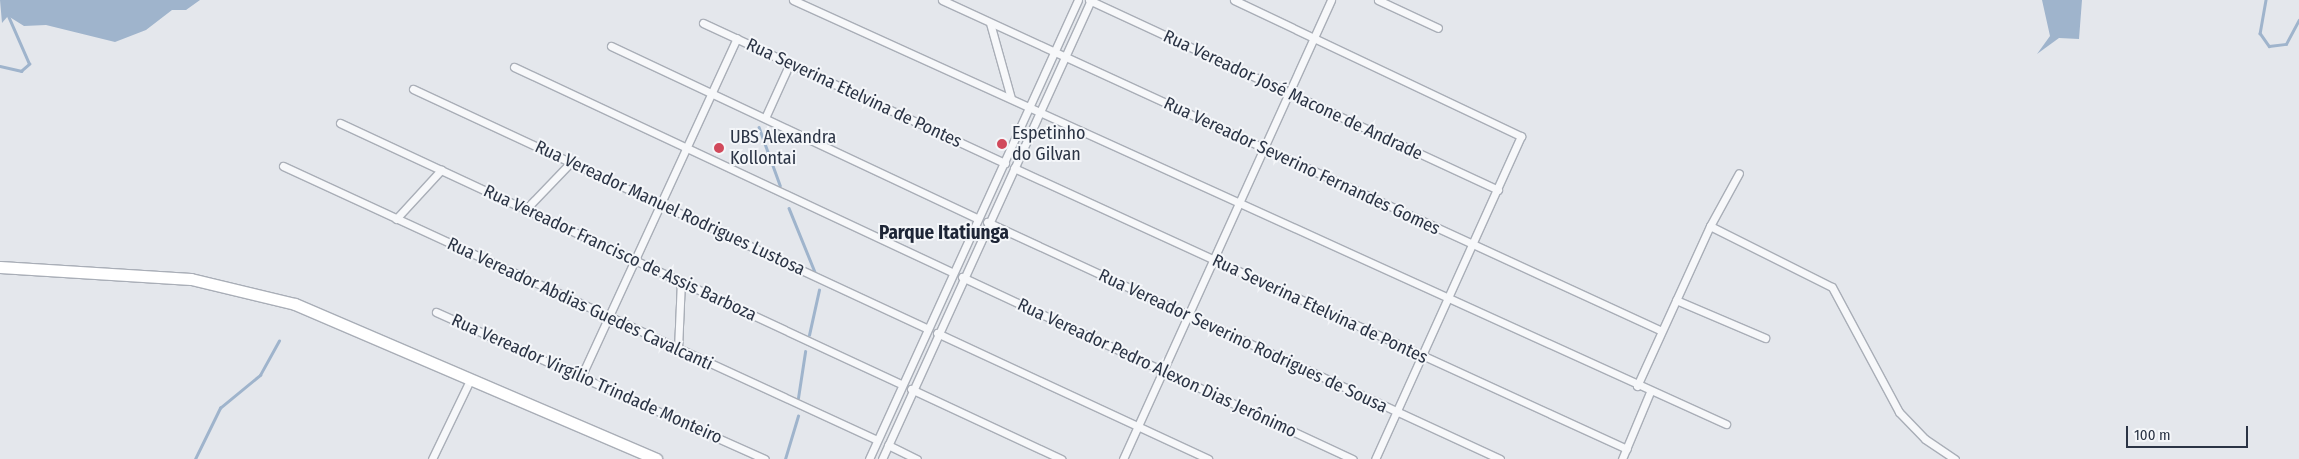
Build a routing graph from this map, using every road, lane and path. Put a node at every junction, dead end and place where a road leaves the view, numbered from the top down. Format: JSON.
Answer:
{"nodes":[{"id":1,"x":793,"y":0,"type":"edge"},
{"id":2,"x":942,"y":0,"type":"edge"},
{"id":3,"x":1078,"y":0,"type":"edge"},
{"id":4,"x":1090,"y":0,"type":"edge"},
{"id":5,"x":1234,"y":0,"type":"edge"},
{"id":6,"x":1331,"y":0,"type":"edge"},
{"id":7,"x":1378,"y":0,"type":"edge"},
{"id":8,"x":950,"y":2,"type":"edge"},
{"id":9,"x":703,"y":23,"type":"dead end"},
{"id":10,"x":990,"y":23,"type":"junction"},
{"id":11,"x":1438,"y":28,"type":"dead end"},
{"id":12,"x":737,"y":38,"type":"junction"},
{"id":13,"x":1314,"y":38,"type":"junction"},
{"id":14,"x":611,"y":46,"type":"dead end"},
{"id":15,"x":1056,"y":52,"type":"junction"},
{"id":16,"x":1066,"y":57,"type":"junction"},
{"id":17,"x":790,"y":63,"type":"junction"},
{"id":18,"x":514,"y":67,"type":"dead end"},
{"id":19,"x":413,"y":89,"type":"dead end"},
{"id":20,"x":712,"y":93,"type":"junction"},
{"id":21,"x":1288,"y":94,"type":"junction"},
{"id":22,"x":1011,"y":98,"type":"junction"},
{"id":23,"x":1031,"y":108,"type":"junction"},
{"id":24,"x":1041,"y":112,"type":"junction"},
{"id":25,"x":765,"y":118,"type":"junction"},
{"id":26,"x":340,"y":123,"type":"dead end"},
{"id":27,"x":686,"y":149,"type":"junction"},
{"id":28,"x":1265,"y":149,"type":"junction"},
{"id":29,"x":571,"y":162,"type":"junction"},
{"id":30,"x":1005,"y":163,"type":"junction"},
{"id":31,"x":283,"y":166,"type":"dead end"},
{"id":32,"x":1014,"y":168,"type":"junction"},
{"id":33,"x":441,"y":170,"type":"junction"},
{"id":34,"x":1739,"y":173,"type":"dead end"},
{"id":35,"x":1498,"y":190,"type":"junction"},
{"id":36,"x":661,"y":203,"type":"junction"},
{"id":37,"x":1239,"y":205,"type":"junction"},
{"id":38,"x":526,"y":209,"type":"junction"},
{"id":39,"x":977,"y":218,"type":"junction"},
{"id":40,"x":396,"y":219,"type":"junction"},
{"id":41,"x":987,"y":222,"type":"junction"},
{"id":42,"x":1710,"y":226,"type":"junction"},
{"id":43,"x":1473,"y":245,"type":"junction"},
{"id":44,"x":635,"y":260,"type":"junction"},
{"id":45,"x":1213,"y":261,"type":"junction"},
{"id":46,"x":0,"y":267,"type":"edge"},
{"id":47,"x":951,"y":272,"type":"junction"},
{"id":48,"x":962,"y":277,"type":"junction"},
{"id":49,"x":680,"y":282,"type":"junction"},
{"id":50,"x":1448,"y":299,"type":"junction"},
{"id":51,"x":1676,"y":300,"type":"junction"},
{"id":52,"x":436,"y":312,"type":"dead end"},
{"id":53,"x":1188,"y":316,"type":"junction"},
{"id":54,"x":608,"y":317,"type":"junction"},
{"id":55,"x":926,"y":328,"type":"junction"},
{"id":56,"x":1662,"y":331,"type":"junction"},
{"id":57,"x":937,"y":333,"type":"junction"},
{"id":58,"x":1765,"y":338,"type":"dead end"},
{"id":59,"x":678,"y":349,"type":"junction"},
{"id":60,"x":1422,"y":356,"type":"junction"},
{"id":61,"x":1162,"y":372,"type":"junction"},
{"id":62,"x":581,"y":377,"type":"junction"},
{"id":63,"x":471,"y":378,"type":"junction"},
{"id":64,"x":901,"y":384,"type":"junction"},
{"id":65,"x":1637,"y":386,"type":"junction"},
{"id":66,"x":911,"y":389,"type":"junction"},
{"id":67,"x":1650,"y":392,"type":"junction"},
{"id":68,"x":1397,"y":413,"type":"junction"},
{"id":69,"x":1726,"y":424,"type":"dead end"},
{"id":70,"x":1137,"y":426,"type":"junction"},
{"id":71,"x":877,"y":440,"type":"junction"},
{"id":72,"x":888,"y":445,"type":"junction"},
{"id":73,"x":1627,"y":449,"type":"junction"},
{"id":74,"x":432,"y":459,"type":"edge"},
{"id":75,"x":656,"y":459,"type":"edge"},
{"id":76,"x":765,"y":459,"type":"edge"},
{"id":77,"x":869,"y":459,"type":"edge"},
{"id":78,"x":882,"y":459,"type":"edge"},
{"id":79,"x":918,"y":459,"type":"edge"},
{"id":80,"x":1061,"y":459,"type":"edge"},
{"id":81,"x":1122,"y":459,"type":"edge"},
{"id":82,"x":1208,"y":459,"type":"edge"},
{"id":83,"x":1353,"y":459,"type":"edge"},
{"id":84,"x":1375,"y":459,"type":"edge"},
{"id":85,"x":1500,"y":459,"type":"edge"},
{"id":86,"x":1622,"y":459,"type":"edge"},
{"id":87,"x":1955,"y":459,"type":"edge"}],
"edges":[{"from":1,"to":22,"type":"street"},
{"from":2,"to":8,"type":"street","name":"Rua Vereador Severino Fernandes Gomes"},
{"from":3,"to":15,"type":"street"},
{"from":4,"to":16,"type":"street"},
{"from":4,"to":21,"type":"street","name":"Rua Vereador José Macone de Andrade"},
{"from":5,"to":13,"type":"street"},
{"from":6,"to":13,"type":"street"},
{"from":7,"to":11,"type":"street"},
{"from":8,"to":10,"type":"street","name":"Rua Vereador Severino Fernandes Gomes"},
{"from":9,"to":12,"type":"street","name":"Rua Severina Etelvina de Pontes"},
{"from":10,"to":15,"type":"street","name":"Rua Vereador Severino Fernandes Gomes"},
{"from":10,"to":22,"type":"street"},
{"from":12,"to":17,"type":"street","name":"Rua Severina Etelvina de Pontes"},
{"from":12,"to":20,"type":"street"},
{"from":13,"to":21,"type":"street"},
{"from":13,"to":35,"type":"street"},
{"from":14,"to":20,"type":"street"},
{"from":15,"to":16,"type":"street","name":"Rua Vereador Severino Fernandes Gomes"},
{"from":15,"to":23,"type":"street"},
{"from":16,"to":24,"type":"street"},
{"from":16,"to":28,"type":"street","name":"Rua Vereador Severino Fernandes Gomes"},
{"from":17,"to":25,"type":"street"},
{"from":17,"to":30,"type":"street","name":"Rua Severina Etelvina de Pontes"},
{"from":18,"to":27,"type":"street"},
{"from":19,"to":29,"type":"street","name":"Rua Vereador Manuel Rodrigues Lustosa"},
{"from":20,"to":25,"type":"street"},
{"from":20,"to":27,"type":"street"},
{"from":21,"to":28,"type":"street"},
{"from":21,"to":35,"type":"street","name":"Rua Vereador José Macone de Andrade"},
{"from":22,"to":23,"type":"street"},
{"from":23,"to":24,"type":"street"},
{"from":23,"to":30,"type":"street"},
{"from":24,"to":32,"type":"street"},
{"from":24,"to":37,"type":"street"},
{"from":25,"to":39,"type":"street"},
{"from":26,"to":33,"type":"street","name":"Rua Vereador Francisco de Assis Barboza"},
{"from":27,"to":36,"type":"street"},
{"from":27,"to":47,"type":"street"},
{"from":28,"to":37,"type":"street"},
{"from":28,"to":43,"type":"street","name":"Rua Vereador Severino Fernandes Gomes"},
{"from":29,"to":36,"type":"street","name":"Rua Vereador Manuel Rodrigues Lustosa"},
{"from":29,"to":38,"type":"street"},
{"from":30,"to":39,"type":"street"},
{"from":31,"to":40,"type":"street","name":"Rua Vereador Abdias Guedes Cavalcanti"},
{"from":32,"to":41,"type":"street"},
{"from":32,"to":45,"type":"street","name":"Rua Severina Etelvina de Pontes"},
{"from":33,"to":38,"type":"street","name":"Rua Vereador Francisco de Assis Barboza"},
{"from":33,"to":40,"type":"street"},
{"from":34,"to":42,"type":"street"},
{"from":35,"to":43,"type":"street"},
{"from":36,"to":44,"type":"street"},
{"from":36,"to":55,"type":"street","name":"Rua Vereador Manuel Rodrigues Lustosa"},
{"from":37,"to":45,"type":"street"},
{"from":37,"to":50,"type":"street"},
{"from":38,"to":44,"type":"street","name":"Rua Vereador Francisco de Assis Barboza"},
{"from":39,"to":47,"type":"street"},
{"from":40,"to":54,"type":"street","name":"Rua Vereador Abdias Guedes Cavalcanti"},
{"from":41,"to":48,"type":"street"},
{"from":41,"to":53,"type":"street","name":"Rua Vereador Severino Rodrigues de Sousa"},
{"from":42,"to":51,"type":"street"},
{"from":42,"to":87,"type":"street"},
{"from":43,"to":50,"type":"street"},
{"from":43,"to":56,"type":"street","name":"Rua Vereador Severino Fernandes Gomes"},
{"from":44,"to":49,"type":"street","name":"Rua Vereador Francisco de Assis Barboza"},
{"from":44,"to":54,"type":"street"},
{"from":45,"to":53,"type":"street"},
{"from":45,"to":60,"type":"street","name":"Rua Severina Etelvina de Pontes"},
{"from":46,"to":63,"type":"main road"},
{"from":47,"to":55,"type":"street"},
{"from":48,"to":57,"type":"street"},
{"from":48,"to":61,"type":"street","name":"Rua Vereador Pedro Alexon Dias Jerônimo"},
{"from":49,"to":59,"type":"street"},
{"from":49,"to":64,"type":"street","name":"Rua Vereador Francisco de Assis Barboza"},
{"from":50,"to":60,"type":"street"},
{"from":50,"to":65,"type":"street"},
{"from":51,"to":56,"type":"street"},
{"from":51,"to":58,"type":"street"},
{"from":52,"to":62,"type":"street","name":"Rua Vereador Virgílio Trindade Monteiro"},
{"from":53,"to":61,"type":"street"},
{"from":53,"to":68,"type":"street","name":"Rua Vereador Severino Rodrigues de Sousa"},
{"from":54,"to":59,"type":"street","name":"Rua Vereador Abdias Guedes Cavalcanti"},
{"from":54,"to":62,"type":"street"},
{"from":55,"to":64,"type":"street"},
{"from":56,"to":65,"type":"street"},
{"from":57,"to":66,"type":"street"},
{"from":57,"to":70,"type":"street"},
{"from":59,"to":71,"type":"street","name":"Rua Vereador Abdias Guedes Cavalcanti"},
{"from":60,"to":68,"type":"street"},
{"from":60,"to":73,"type":"street","name":"Rua Severina Etelvina de Pontes"},
{"from":61,"to":70,"type":"street"},
{"from":61,"to":83,"type":"street","name":"Rua Vereador Pedro Alexon Dias Jerônimo"},
{"from":62,"to":76,"type":"street","name":"Rua Vereador Virgílio Trindade Monteiro"},
{"from":63,"to":74,"type":"street"},
{"from":63,"to":75,"type":"main road"},
{"from":64,"to":71,"type":"street"},
{"from":65,"to":67,"type":"street"},
{"from":66,"to":72,"type":"street"},
{"from":66,"to":80,"type":"street"},
{"from":67,"to":69,"type":"street"},
{"from":67,"to":73,"type":"street"},
{"from":68,"to":84,"type":"street"},
{"from":68,"to":85,"type":"street","name":"Rua Vereador Severino Rodrigues de Sousa"},
{"from":70,"to":81,"type":"street"},
{"from":70,"to":82,"type":"street"},
{"from":71,"to":77,"type":"street"},
{"from":72,"to":78,"type":"street"},
{"from":72,"to":79,"type":"street"},
{"from":73,"to":86,"type":"street"}]}
